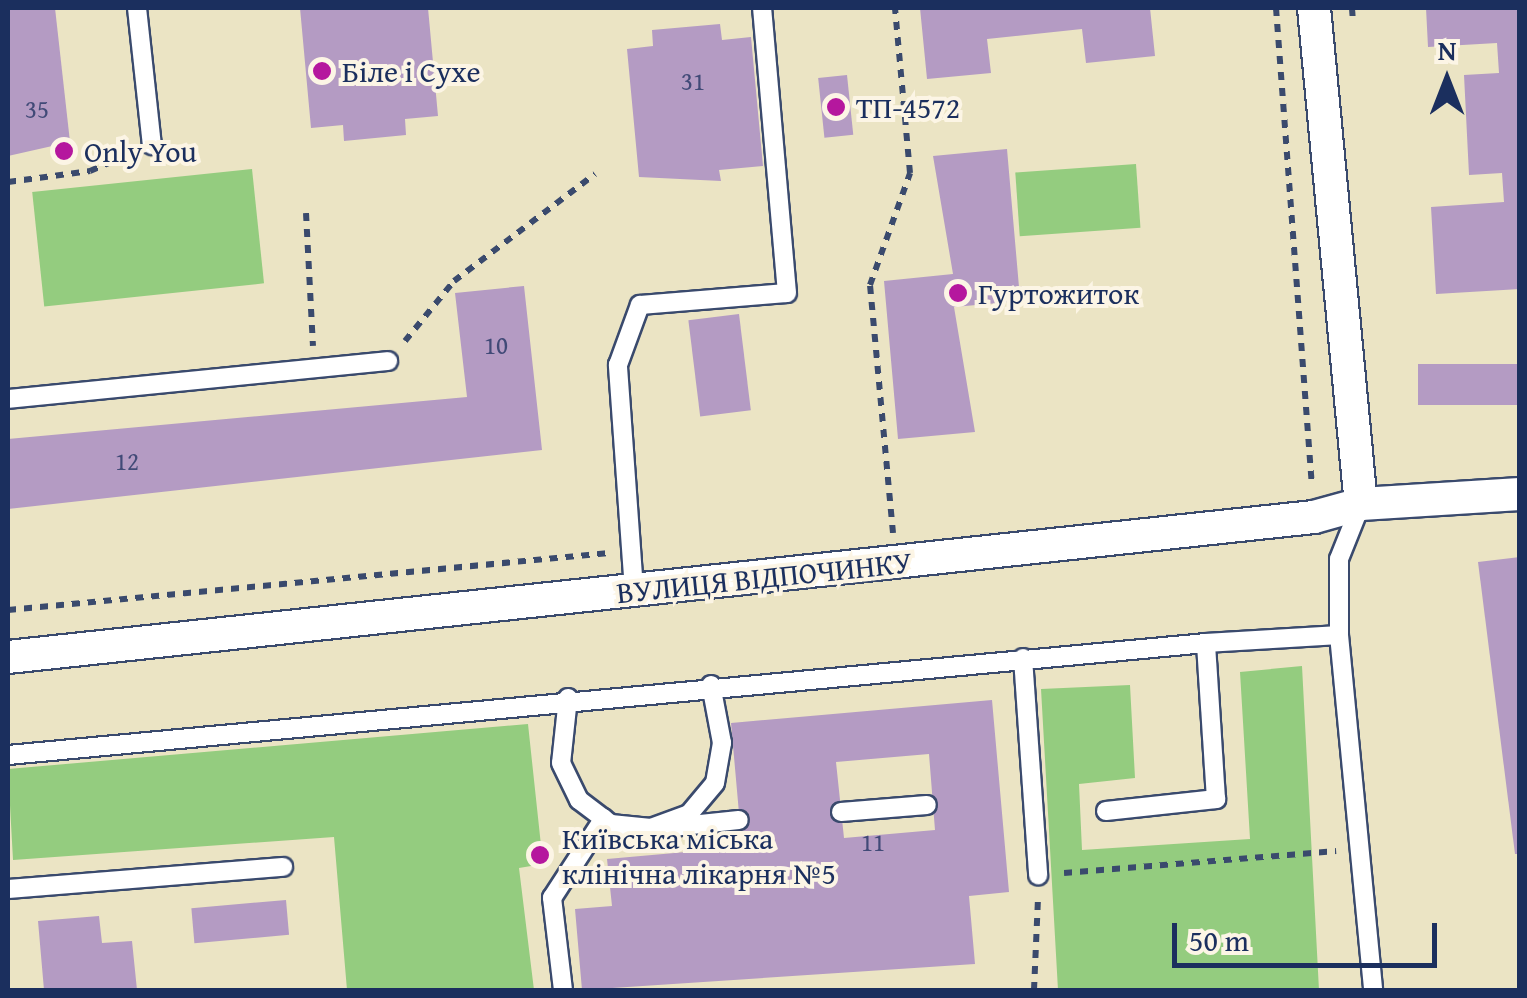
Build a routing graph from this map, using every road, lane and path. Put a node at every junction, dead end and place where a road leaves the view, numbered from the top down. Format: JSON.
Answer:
{"nodes":[{"id":1,"x":137,"y":8,"type":"edge"},
{"id":2,"x":762,"y":8,"type":"edge"},
{"id":3,"x":895,"y":8,"type":"edge"},
{"id":4,"x":1276,"y":8,"type":"edge"},
{"id":5,"x":1314,"y":8,"type":"edge"},
{"id":6,"x":152,"y":145,"type":"joint"},
{"id":7,"x":595,"y":174,"type":"dead end"},
{"id":8,"x":8,"y":182,"type":"edge"},
{"id":9,"x":306,"y":213,"type":"dead end"},
{"id":10,"x":388,"y":361,"type":"joint"},
{"id":11,"x":314,"y":368,"type":"junction"},
{"id":12,"x":8,"y":399,"type":"edge"},
{"id":13,"x":1520,"y":494,"type":"edge"},
{"id":14,"x":1361,"y":504,"type":"junction"},
{"id":15,"x":1314,"y":517,"type":"junction"},
{"id":16,"x":630,"y":551,"type":"junction"},
{"id":17,"x":896,"y":564,"type":"junction"},
{"id":18,"x":634,"y":590,"type":"junction"},
{"id":19,"x":8,"y":610,"type":"edge"},
{"id":20,"x":1338,"y":635,"type":"junction"},
{"id":21,"x":1206,"y":643,"type":"junction"},
{"id":22,"x":8,"y":657,"type":"edge"},
{"id":23,"x":1023,"y":658,"type":"junction"},
{"id":24,"x":712,"y":685,"type":"junction"},
{"id":25,"x":568,"y":698,"type":"junction"},
{"id":26,"x":8,"y":755,"type":"edge"},
{"id":27,"x":928,"y":805,"type":"dead end"},
{"id":28,"x":1106,"y":811,"type":"dead end"},
{"id":29,"x":841,"y":812,"type":"dead end"},
{"id":30,"x":604,"y":818,"type":"junction"},
{"id":31,"x":740,"y":820,"type":"dead end"},
{"id":32,"x":652,"y":828,"type":"junction"},
{"id":33,"x":1347,"y":850,"type":"dead end"},
{"id":34,"x":283,"y":868,"type":"dead end"},
{"id":35,"x":1038,"y":875,"type":"junction"},
{"id":36,"x":8,"y":888,"type":"edge"},
{"id":37,"x":563,"y":990,"type":"edge"},
{"id":38,"x":1034,"y":990,"type":"edge"},
{"id":39,"x":1373,"y":990,"type":"edge"}],
"edges":[{"from":1,"to":6,"type":"lane"},
{"from":2,"to":16,"type":"lane"},
{"from":3,"to":17,"type":"path"},
{"from":4,"to":15,"type":"path"},
{"from":5,"to":14,"type":"street"},
{"from":6,"to":8,"type":"path"},
{"from":7,"to":10,"type":"path"},
{"from":9,"to":11,"type":"path"},
{"from":10,"to":11,"type":"lane"},
{"from":11,"to":12,"type":"lane"},
{"from":13,"to":14,"type":"street","name":"ВУЛИЦЯ ВІДПОЧИНКУ"},
{"from":14,"to":15,"type":"street","name":"ВУЛИЦЯ ВІДПОЧИНКУ"},
{"from":14,"to":20,"type":"lane"},
{"from":15,"to":17,"type":"street","name":"ВУЛИЦЯ ВІДПОЧИНКУ"},
{"from":16,"to":18,"type":"lane"},
{"from":16,"to":19,"type":"path"},
{"from":17,"to":18,"type":"street","name":"ВУЛИЦЯ ВІДПОЧИНКУ"},
{"from":18,"to":22,"type":"street","name":"ВУЛИЦЯ ВІДПОЧИНКУ"},
{"from":20,"to":21,"type":"lane"},
{"from":20,"to":39,"type":"lane"},
{"from":21,"to":23,"type":"lane"},
{"from":21,"to":28,"type":"lane"},
{"from":23,"to":24,"type":"lane"},
{"from":23,"to":35,"type":"lane"},
{"from":24,"to":25,"type":"lane"},
{"from":24,"to":32,"type":"lane"},
{"from":25,"to":26,"type":"lane"},
{"from":25,"to":30,"type":"lane"},
{"from":27,"to":29,"type":"lane"},
{"from":30,"to":32,"type":"lane"},
{"from":30,"to":37,"type":"lane"},
{"from":31,"to":32,"type":"lane"},
{"from":33,"to":35,"type":"path"},
{"from":34,"to":36,"type":"lane"},
{"from":35,"to":38,"type":"path"}]}
